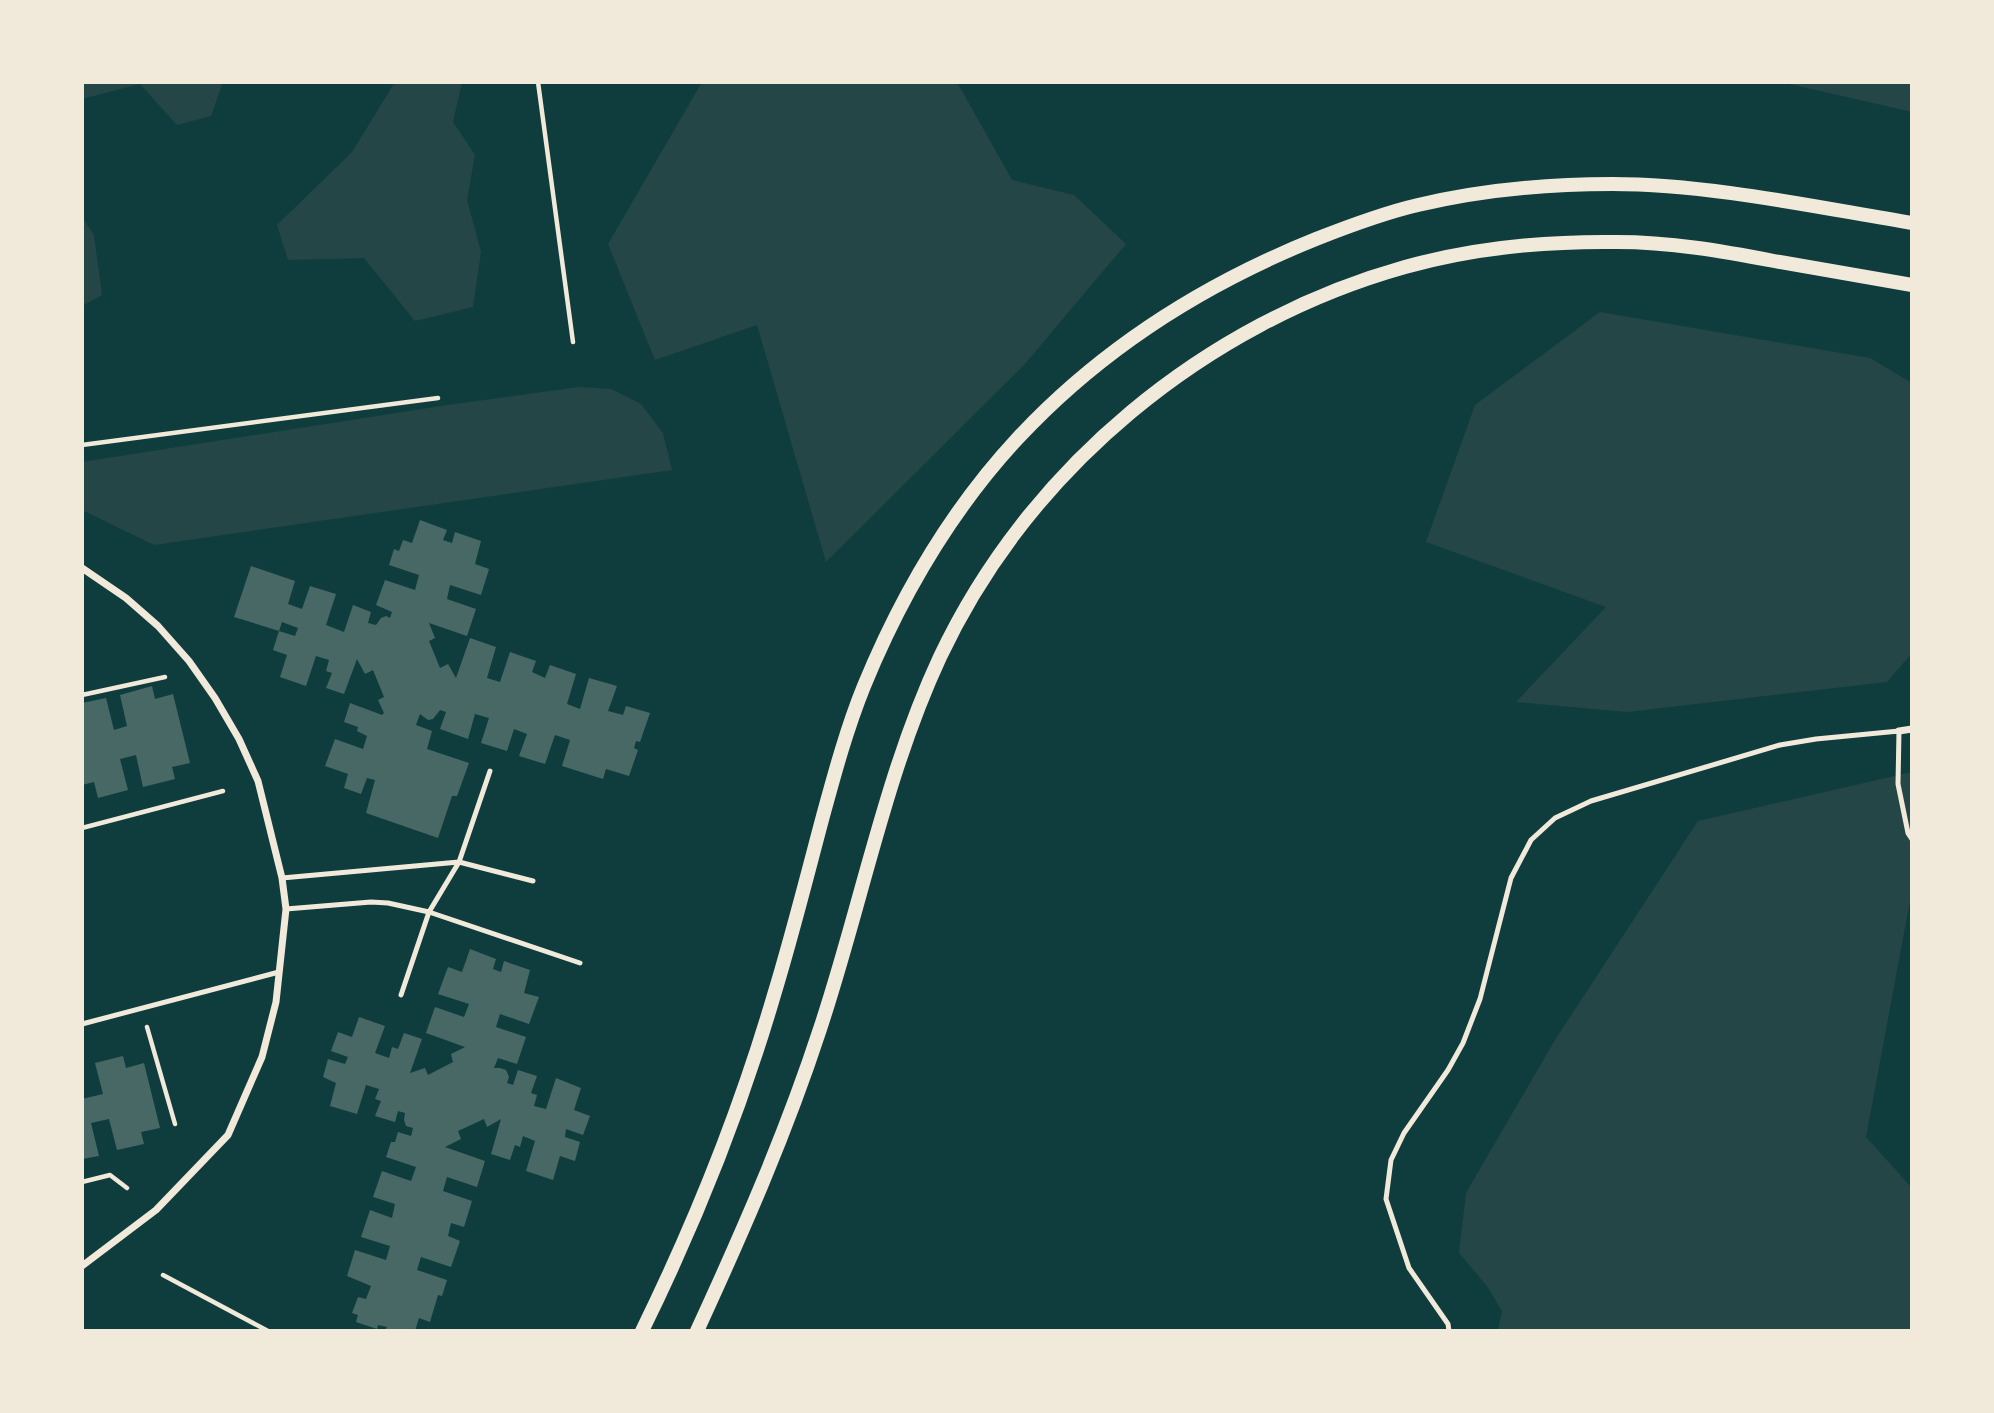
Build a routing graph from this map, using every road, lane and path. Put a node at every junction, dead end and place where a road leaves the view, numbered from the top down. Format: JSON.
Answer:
{"nodes":[{"id":1,"x":538,"y":82,"type":"edge"},
{"id":2,"x":1912,"y":223,"type":"edge"},
{"id":3,"x":1912,"y":285,"type":"edge"},
{"id":4,"x":573,"y":342,"type":"dead end"},
{"id":5,"x":438,"y":398,"type":"dead end"},
{"id":6,"x":82,"y":445,"type":"edge"},
{"id":7,"x":82,"y":568,"type":"edge"},
{"id":8,"x":164,"y":677,"type":"dead end"},
{"id":9,"x":82,"y":695,"type":"edge"},
{"id":10,"x":1912,"y":729,"type":"edge"},
{"id":11,"x":1899,"y":731,"type":"junction"},
{"id":12,"x":490,"y":771,"type":"dead end"},
{"id":13,"x":223,"y":791,"type":"dead end"},
{"id":14,"x":82,"y":828,"type":"edge"},
{"id":15,"x":1912,"y":839,"type":"edge"},
{"id":16,"x":459,"y":862,"type":"junction"},
{"id":17,"x":282,"y":878,"type":"junction"},
{"id":18,"x":533,"y":881,"type":"dead end"},
{"id":19,"x":286,"y":909,"type":"junction"},
{"id":20,"x":429,"y":912,"type":"junction"},
{"id":21,"x":580,"y":963,"type":"dead end"},
{"id":22,"x":279,"y":972,"type":"junction"},
{"id":23,"x":401,"y":995,"type":"dead end"},
{"id":24,"x":82,"y":1024,"type":"edge"},
{"id":25,"x":146,"y":1025,"type":"dead end"},
{"id":26,"x":175,"y":1124,"type":"dead end"},
{"id":27,"x":82,"y":1182,"type":"edge"},
{"id":28,"x":127,"y":1188,"type":"dead end"},
{"id":29,"x":82,"y":1266,"type":"edge"},
{"id":30,"x":163,"y":1275,"type":"dead end"},
{"id":31,"x":268,"y":1331,"type":"edge"},
{"id":32,"x":642,"y":1331,"type":"edge"},
{"id":33,"x":697,"y":1331,"type":"edge"},
{"id":34,"x":1449,"y":1331,"type":"edge"}],
"edges":[{"from":1,"to":4,"type":"path"},
{"from":2,"to":32,"type":"main road"},
{"from":3,"to":33,"type":"main road"},
{"from":5,"to":6,"type":"path"},
{"from":7,"to":17,"type":"street"},
{"from":8,"to":9,"type":"path"},
{"from":10,"to":11,"type":"street"},
{"from":11,"to":15,"type":"lane"},
{"from":11,"to":34,"type":"lane"},
{"from":12,"to":16,"type":"lane"},
{"from":13,"to":14,"type":"path"},
{"from":16,"to":17,"type":"lane"},
{"from":16,"to":18,"type":"lane"},
{"from":16,"to":20,"type":"lane"},
{"from":17,"to":19,"type":"street"},
{"from":19,"to":20,"type":"lane"},
{"from":19,"to":22,"type":"street"},
{"from":20,"to":21,"type":"lane"},
{"from":20,"to":23,"type":"lane"},
{"from":22,"to":24,"type":"lane"},
{"from":22,"to":29,"type":"street"},
{"from":25,"to":26,"type":"path"},
{"from":27,"to":28,"type":"path"},
{"from":30,"to":31,"type":"path"}]}
